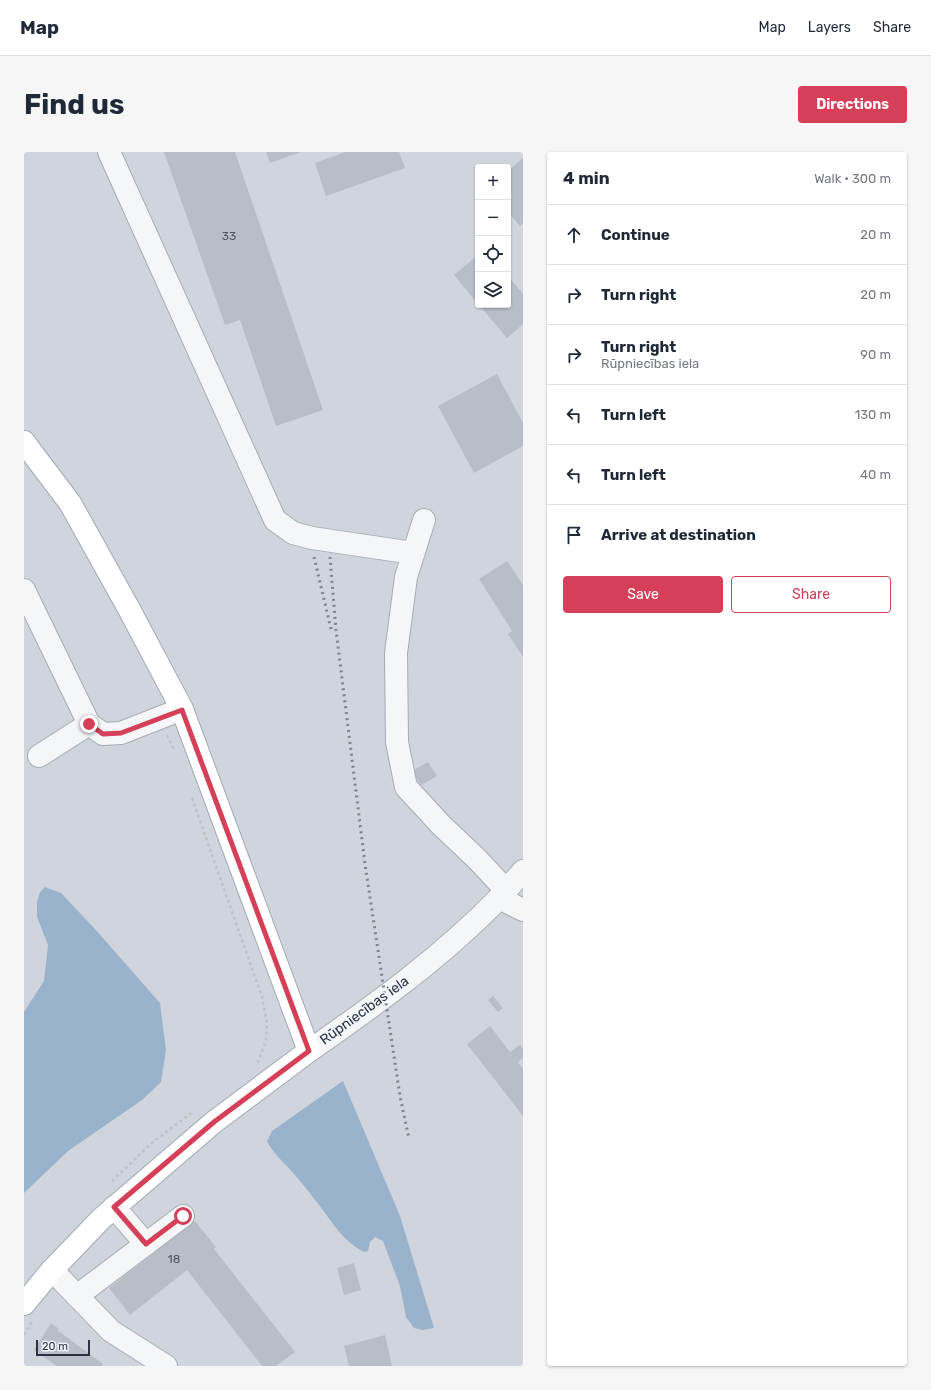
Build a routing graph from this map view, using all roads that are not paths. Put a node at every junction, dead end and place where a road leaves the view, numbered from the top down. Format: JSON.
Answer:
{"nodes":[{"id":1,"x":109,"y":152,"type":"edge"},
{"id":2,"x":24,"y":442,"type":"edge"},
{"id":3,"x":424,"y":520,"type":"dead end"},
{"id":4,"x":413,"y":553,"type":"junction"},
{"id":5,"x":24,"y":590,"type":"edge"},
{"id":6,"x":182,"y":710,"type":"junction"},
{"id":7,"x":89,"y":724,"type":"junction"},
{"id":8,"x":39,"y":756,"type":"dead end"},
{"id":9,"x":523,"y":871,"type":"edge"},
{"id":10,"x":502,"y":894,"type":"junction"},
{"id":11,"x":523,"y":910,"type":"edge"},
{"id":12,"x":309,"y":1051,"type":"junction"},
{"id":13,"x":114,"y":1207,"type":"junction"},
{"id":14,"x":183,"y":1216,"type":"dead end"},
{"id":15,"x":146,"y":1244,"type":"junction"},
{"id":16,"x":52,"y":1270,"type":"junction"},
{"id":17,"x":77,"y":1296,"type":"junction"},
{"id":18,"x":29,"y":1311,"type":"edge"},
{"id":19,"x":166,"y":1366,"type":"edge"}],
"edges":[{"from":1,"to":4,"type":"street"},
{"from":2,"to":6,"type":"main road"},
{"from":3,"to":4,"type":"street"},
{"from":4,"to":10,"type":"street"},
{"from":5,"to":7,"type":"street"},
{"from":6,"to":7,"type":"street"},
{"from":6,"to":12,"type":"main road"},
{"from":7,"to":8,"type":"street"},
{"from":9,"to":10,"type":"street","name":"Rūpniecības iela"},
{"from":10,"to":11,"type":"street"},
{"from":10,"to":12,"type":"street","name":"Rūpniecības iela"},
{"from":12,"to":13,"type":"main road","name":"Rūpniecības iela"},
{"from":13,"to":15,"type":"street"},
{"from":13,"to":16,"type":"main road","name":"Rūpniecības iela"},
{"from":14,"to":15,"type":"street"},
{"from":15,"to":17,"type":"street"},
{"from":16,"to":17,"type":"street"},
{"from":16,"to":18,"type":"main road","name":"Rūpniecības iela"},
{"from":17,"to":19,"type":"street"}]}
